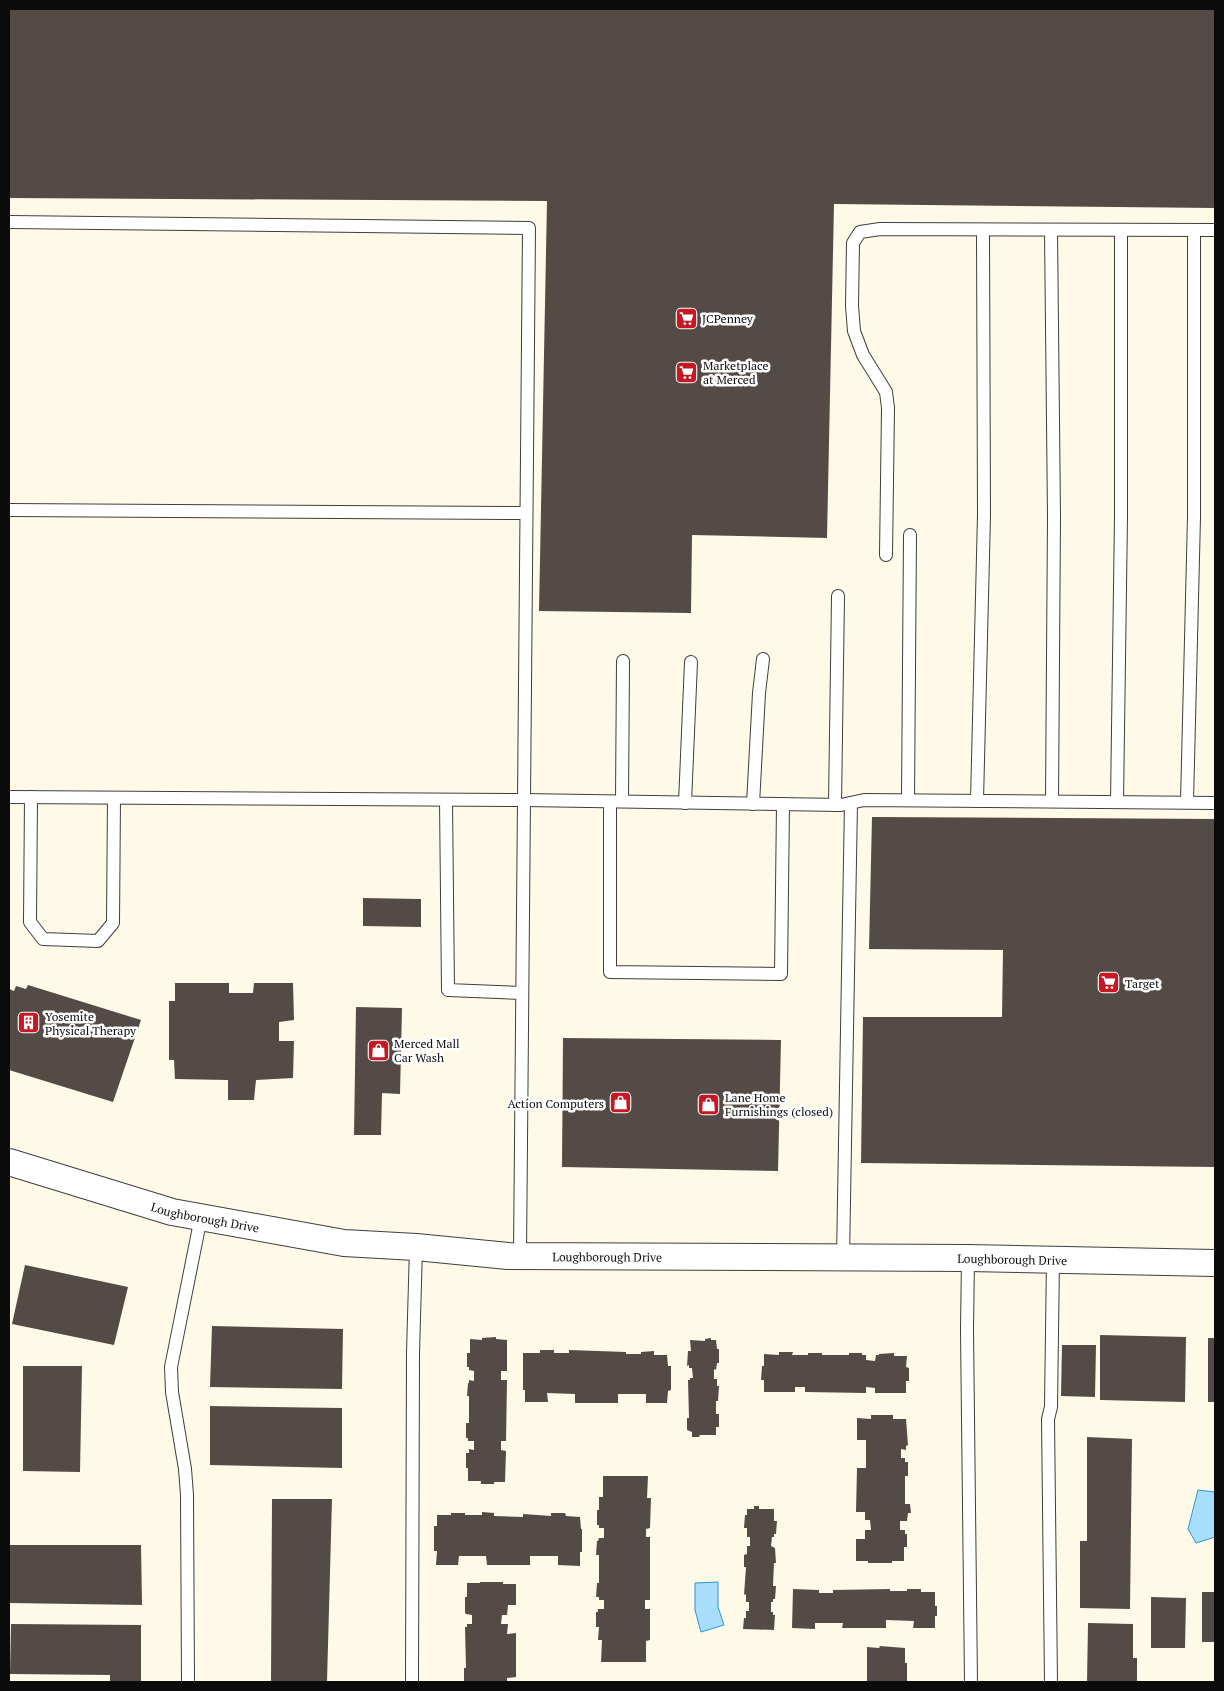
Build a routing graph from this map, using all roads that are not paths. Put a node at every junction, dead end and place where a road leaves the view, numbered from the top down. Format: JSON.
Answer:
{"nodes":[{"id":1,"x":9,"y":222,"type":"edge"},
{"id":2,"x":983,"y":230,"type":"junction"},
{"id":3,"x":1051,"y":230,"type":"junction"},
{"id":4,"x":1121,"y":230,"type":"junction"},
{"id":5,"x":1194,"y":230,"type":"junction"},
{"id":6,"x":1215,"y":230,"type":"edge"},
{"id":7,"x":9,"y":510,"type":"edge"},
{"id":8,"x":526,"y":513,"type":"junction"},
{"id":9,"x":910,"y":534,"type":"dead end"},
{"id":10,"x":886,"y":555,"type":"dead end"},
{"id":11,"x":838,"y":596,"type":"dead end"},
{"id":12,"x":763,"y":659,"type":"dead end"},
{"id":13,"x":623,"y":662,"type":"dead end"},
{"id":14,"x":691,"y":662,"type":"dead end"},
{"id":15,"x":9,"y":797,"type":"edge"},
{"id":16,"x":31,"y":797,"type":"junction"},
{"id":17,"x":114,"y":798,"type":"junction"},
{"id":18,"x":446,"y":800,"type":"junction"},
{"id":19,"x":524,"y":800,"type":"junction"},
{"id":20,"x":908,"y":800,"type":"junction"},
{"id":21,"x":977,"y":800,"type":"junction"},
{"id":22,"x":1052,"y":801,"type":"junction"},
{"id":23,"x":616,"y":802,"type":"junction"},
{"id":24,"x":685,"y":802,"type":"junction"},
{"id":25,"x":1117,"y":802,"type":"junction"},
{"id":26,"x":1187,"y":802,"type":"junction"},
{"id":27,"x":1215,"y":802,"type":"edge"},
{"id":28,"x":851,"y":803,"type":"junction"},
{"id":29,"x":753,"y":804,"type":"junction"},
{"id":30,"x":783,"y":804,"type":"junction"},
{"id":31,"x":834,"y":805,"type":"junction"},
{"id":32,"x":522,"y":993,"type":"junction"},
{"id":33,"x":9,"y":1162,"type":"edge"},
{"id":34,"x":201,"y":1217,"type":"junction"},
{"id":35,"x":416,"y":1247,"type":"junction"},
{"id":36,"x":520,"y":1256,"type":"junction"},
{"id":37,"x":843,"y":1257,"type":"junction"},
{"id":38,"x":968,"y":1258,"type":"junction"},
{"id":39,"x":1053,"y":1259,"type":"junction"},
{"id":40,"x":1215,"y":1263,"type":"edge"},
{"id":41,"x":188,"y":1682,"type":"edge"},
{"id":42,"x":412,"y":1682,"type":"edge"},
{"id":43,"x":971,"y":1682,"type":"edge"},
{"id":44,"x":1051,"y":1682,"type":"edge"}],
"edges":[{"from":1,"to":8,"type":"lane"},
{"from":2,"to":3,"type":"lane"},
{"from":2,"to":10,"type":"lane"},
{"from":2,"to":21,"type":"lane"},
{"from":3,"to":4,"type":"lane"},
{"from":3,"to":22,"type":"lane"},
{"from":4,"to":5,"type":"lane"},
{"from":4,"to":25,"type":"lane"},
{"from":5,"to":6,"type":"lane"},
{"from":5,"to":26,"type":"lane"},
{"from":7,"to":8,"type":"lane"},
{"from":8,"to":19,"type":"lane"},
{"from":9,"to":20,"type":"lane"},
{"from":11,"to":31,"type":"lane"},
{"from":12,"to":29,"type":"lane"},
{"from":13,"to":23,"type":"lane"},
{"from":14,"to":24,"type":"lane"},
{"from":15,"to":16,"type":"lane"},
{"from":16,"to":17,"type":"lane"},
{"from":16,"to":17,"type":"lane"},
{"from":17,"to":18,"type":"lane"},
{"from":18,"to":19,"type":"lane"},
{"from":18,"to":32,"type":"lane"},
{"from":19,"to":23,"type":"lane"},
{"from":19,"to":32,"type":"lane"},
{"from":20,"to":21,"type":"lane"},
{"from":20,"to":28,"type":"lane"},
{"from":21,"to":22,"type":"lane"},
{"from":22,"to":25,"type":"lane"},
{"from":23,"to":24,"type":"lane"},
{"from":23,"to":30,"type":"lane"},
{"from":24,"to":29,"type":"lane"},
{"from":25,"to":26,"type":"lane"},
{"from":26,"to":27,"type":"lane"},
{"from":28,"to":31,"type":"lane"},
{"from":28,"to":37,"type":"lane"},
{"from":29,"to":30,"type":"lane"},
{"from":30,"to":31,"type":"lane"},
{"from":32,"to":36,"type":"lane"},
{"from":33,"to":34,"type":"street","name":"Loughborough Drive"},
{"from":34,"to":35,"type":"street","name":"Loughborough Drive"},
{"from":34,"to":41,"type":"lane"},
{"from":35,"to":36,"type":"street","name":"Loughborough Drive"},
{"from":35,"to":42,"type":"lane"},
{"from":36,"to":37,"type":"street","name":"Loughborough Drive"},
{"from":37,"to":38,"type":"street","name":"Loughborough Drive"},
{"from":38,"to":39,"type":"street","name":"Loughborough Drive"},
{"from":38,"to":43,"type":"lane"},
{"from":39,"to":40,"type":"street","name":"Loughborough Drive"},
{"from":39,"to":44,"type":"lane"}]}
